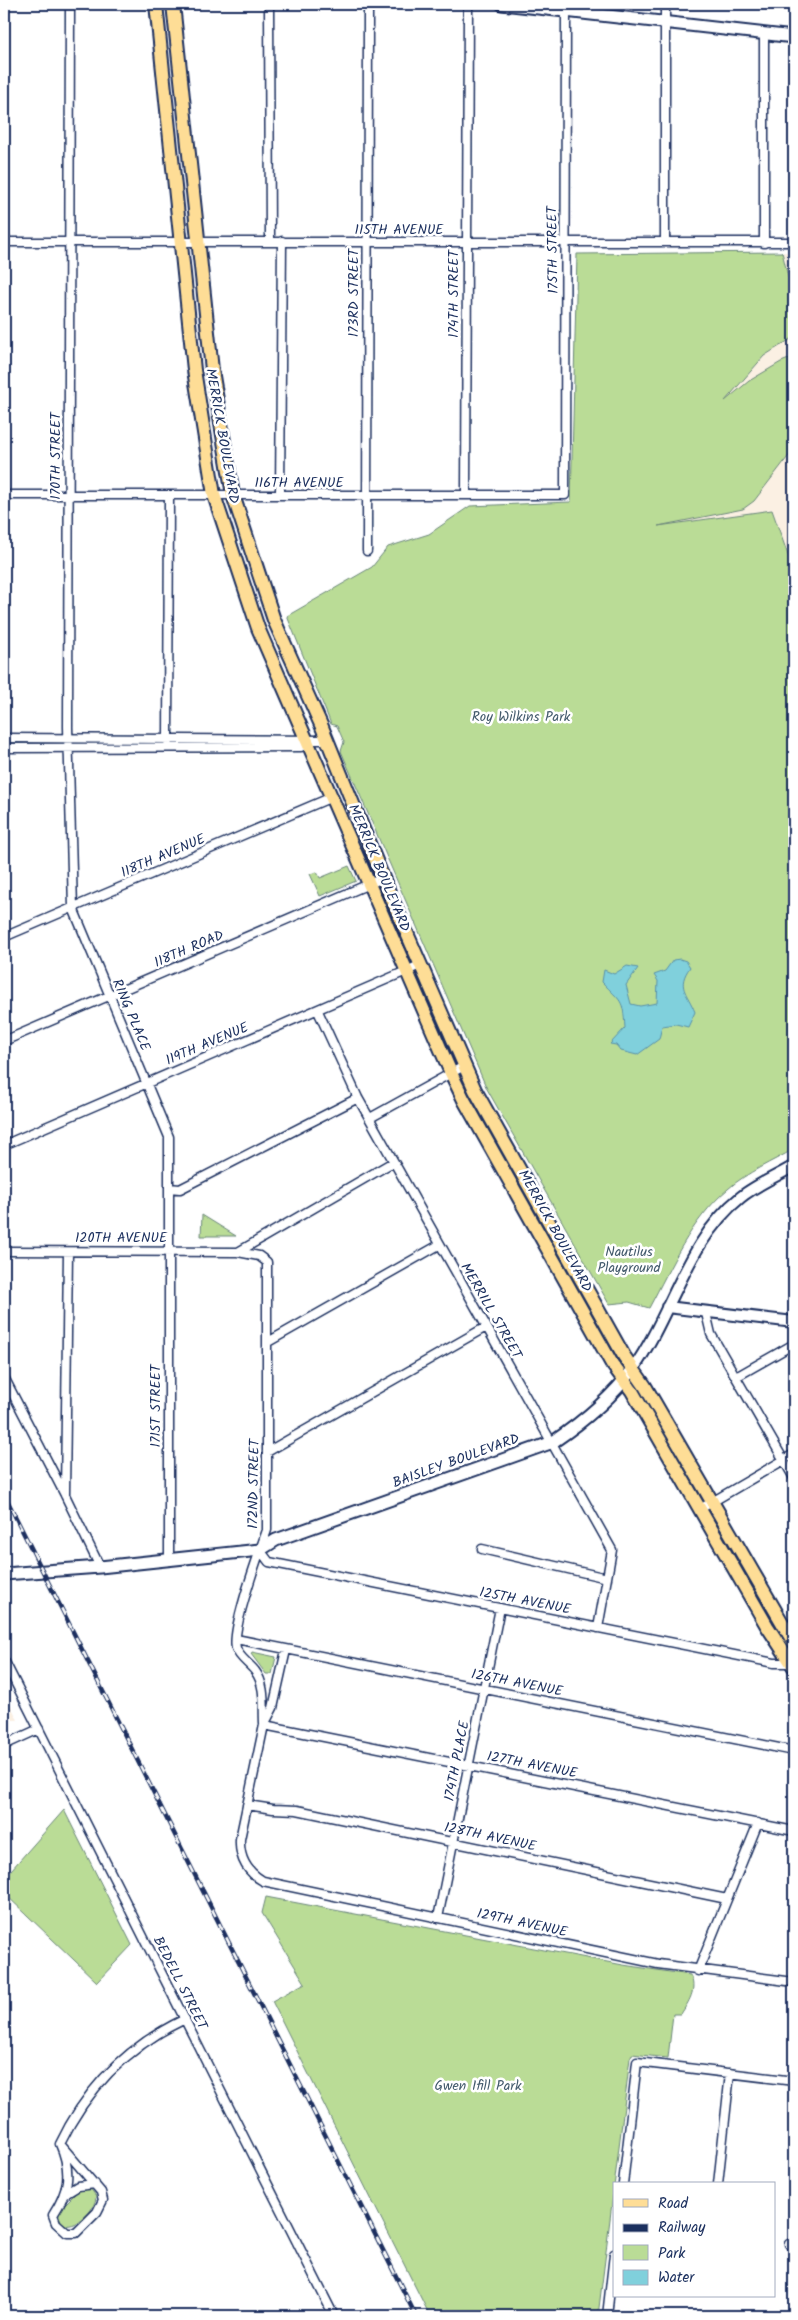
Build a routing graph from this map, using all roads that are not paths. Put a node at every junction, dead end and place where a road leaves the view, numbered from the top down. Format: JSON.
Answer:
{"nodes":[{"id":1,"x":70,"y":4,"type":"edge"},
{"id":2,"x":156,"y":4,"type":"edge"},
{"id":3,"x":172,"y":4,"type":"edge"},
{"id":4,"x":269,"y":4,"type":"edge"},
{"id":5,"x":368,"y":4,"type":"edge"},
{"id":6,"x":468,"y":4,"type":"edge"},
{"id":7,"x":502,"y":4,"type":"edge"},
{"id":8,"x":665,"y":4,"type":"edge"},
{"id":9,"x":566,"y":7,"type":"edge"},
{"id":10,"x":665,"y":22,"type":"junction"},
{"id":11,"x":764,"y":34,"type":"junction"},
{"id":12,"x":794,"y":37,"type":"edge"},
{"id":13,"x":270,"y":241,"type":"junction"},
{"id":14,"x":282,"y":241,"type":"junction"},
{"id":15,"x":4,"y":242,"type":"edge"},
{"id":16,"x":69,"y":242,"type":"junction"},
{"id":17,"x":180,"y":242,"type":"junction"},
{"id":18,"x":198,"y":242,"type":"junction"},
{"id":19,"x":367,"y":242,"type":"junction"},
{"id":20,"x":665,"y":242,"type":"junction"},
{"id":21,"x":764,"y":242,"type":"junction"},
{"id":22,"x":794,"y":242,"type":"edge"},
{"id":23,"x":466,"y":243,"type":"junction"},
{"id":24,"x":567,"y":244,"type":"junction"},
{"id":25,"x":212,"y":373,"type":"junction"},
{"id":26,"x":195,"y":378,"type":"junction"},
{"id":27,"x":4,"y":495,"type":"edge"},
{"id":28,"x":68,"y":495,"type":"junction"},
{"id":29,"x":169,"y":495,"type":"junction"},
{"id":30,"x":214,"y":495,"type":"junction"},
{"id":31,"x":233,"y":495,"type":"junction"},
{"id":32,"x":280,"y":495,"type":"junction"},
{"id":33,"x":367,"y":495,"type":"junction"},
{"id":34,"x":466,"y":495,"type":"junction"},
{"id":35,"x":565,"y":495,"type":"joint"},
{"id":36,"x":367,"y":551,"type":"dead end"},
{"id":37,"x":68,"y":737,"type":"junction"},
{"id":38,"x":4,"y":738,"type":"edge"},
{"id":39,"x":168,"y":738,"type":"junction"},
{"id":40,"x":327,"y":740,"type":"junction"},
{"id":41,"x":308,"y":741,"type":"junction"},
{"id":42,"x":4,"y":748,"type":"edge"},
{"id":43,"x":69,"y":748,"type":"junction"},
{"id":44,"x":168,"y":748,"type":"junction"},
{"id":45,"x":332,"y":797,"type":"junction"},
{"id":46,"x":383,"y":878,"type":"junction"},
{"id":47,"x":371,"y":884,"type":"junction"},
{"id":48,"x":73,"y":908,"type":"junction"},
{"id":49,"x":4,"y":937,"type":"edge"},
{"id":50,"x":420,"y":966,"type":"junction"},
{"id":51,"x":408,"y":972,"type":"junction"},
{"id":52,"x":110,"y":996,"type":"junction"},
{"id":53,"x":318,"y":1011,"type":"junction"},
{"id":54,"x":4,"y":1041,"type":"edge"},
{"id":55,"x":464,"y":1066,"type":"junction"},
{"id":56,"x":451,"y":1073,"type":"junction"},
{"id":57,"x":147,"y":1084,"type":"junction"},
{"id":58,"x":358,"y":1098,"type":"junction"},
{"id":59,"x":370,"y":1118,"type":"junction"},
{"id":60,"x":4,"y":1145,"type":"edge"},
{"id":61,"x":393,"y":1162,"type":"junction"},
{"id":62,"x":794,"y":1166,"type":"edge"},
{"id":63,"x":169,"y":1188,"type":"junction"},
{"id":64,"x":439,"y":1245,"type":"junction"},
{"id":65,"x":4,"y":1251,"type":"edge"},
{"id":66,"x":68,"y":1252,"type":"junction"},
{"id":67,"x":169,"y":1252,"type":"junction"},
{"id":68,"x":238,"y":1252,"type":"junction"},
{"id":69,"x":667,"y":1307,"type":"junction"},
{"id":70,"x":706,"y":1313,"type":"junction"},
{"id":71,"x":794,"y":1322,"type":"edge"},
{"id":72,"x":486,"y":1327,"type":"junction"},
{"id":73,"x":268,"y":1342,"type":"junction"},
{"id":74,"x":794,"y":1344,"type":"edge"},
{"id":75,"x":633,"y":1369,"type":"junction"},
{"id":76,"x":736,"y":1377,"type":"junction"},
{"id":77,"x":4,"y":1378,"type":"edge"},
{"id":78,"x":624,"y":1381,"type":"junction"},
{"id":79,"x":553,"y":1442,"type":"junction"},
{"id":80,"x":267,"y":1452,"type":"junction"},
{"id":81,"x":794,"y":1454,"type":"edge"},
{"id":82,"x":784,"y":1460,"type":"junction"},
{"id":83,"x":794,"y":1478,"type":"edge"},
{"id":84,"x":66,"y":1495,"type":"junction"},
{"id":85,"x":712,"y":1502,"type":"junction"},
{"id":86,"x":700,"y":1509,"type":"junction"},
{"id":87,"x":482,"y":1549,"type":"dead end"},
{"id":88,"x":260,"y":1550,"type":"junction"},
{"id":89,"x":169,"y":1560,"type":"junction"},
{"id":90,"x":100,"y":1567,"type":"junction"},
{"id":91,"x":4,"y":1574,"type":"edge"},
{"id":92,"x":607,"y":1578,"type":"junction"},
{"id":93,"x":500,"y":1608,"type":"junction"},
{"id":94,"x":598,"y":1628,"type":"junction"},
{"id":95,"x":236,"y":1639,"type":"junction"},
{"id":96,"x":794,"y":1643,"type":"edge"},
{"id":97,"x":286,"y":1650,"type":"junction"},
{"id":98,"x":4,"y":1660,"type":"edge"},
{"id":99,"x":793,"y":1664,"type":"edge"},
{"id":100,"x":484,"y":1689,"type":"junction"},
{"id":101,"x":264,"y":1725,"type":"junction"},
{"id":102,"x":38,"y":1729,"type":"junction"},
{"id":103,"x":4,"y":1745,"type":"edge"},
{"id":104,"x":794,"y":1751,"type":"edge"},
{"id":105,"x":468,"y":1765,"type":"junction"},
{"id":106,"x":247,"y":1804,"type":"junction"},
{"id":107,"x":758,"y":1823,"type":"junction"},
{"id":108,"x":794,"y":1830,"type":"edge"},
{"id":109,"x":453,"y":1842,"type":"junction"},
{"id":110,"x":727,"y":1899,"type":"junction"},
{"id":111,"x":438,"y":1918,"type":"junction"},
{"id":112,"x":698,"y":1971,"type":"junction"},
{"id":113,"x":794,"y":1982,"type":"edge"},
{"id":114,"x":185,"y":2019,"type":"junction"},
{"id":115,"x":730,"y":2073,"type":"junction"},
{"id":116,"x":794,"y":2081,"type":"edge"},
{"id":117,"x":60,"y":2144,"type":"junction"},
{"id":118,"x":623,"y":2182,"type":"edge"},
{"id":119,"x":718,"y":2182,"type":"edge"},
{"id":120,"x":95,"y":2184,"type":"junction"},
{"id":121,"x":65,"y":2194,"type":"junction"},
{"id":122,"x":613,"y":2263,"type":"edge"},
{"id":123,"x":334,"y":2316,"type":"edge"},
{"id":124,"x":607,"y":2316,"type":"edge"}],
"edges":[{"from":1,"to":16,"type":"street","name":"170TH STREET"},
{"from":2,"to":17,"type":"main road","name":"MERRICK BOULEVARD"},
{"from":3,"to":18,"type":"main road","name":"MERRICK BOULEVARD"},
{"from":4,"to":13,"type":"street"},
{"from":5,"to":19,"type":"street","name":"173RD STREET"},
{"from":6,"to":23,"type":"street","name":"174TH STREET"},
{"from":7,"to":9,"type":"main road"},
{"from":8,"to":10,"type":"street"},
{"from":9,"to":10,"type":"main road"},
{"from":9,"to":24,"type":"street","name":"175TH STREET"},
{"from":10,"to":11,"type":"main road"},
{"from":10,"to":20,"type":"street"},
{"from":11,"to":12,"type":"main road"},
{"from":11,"to":21,"type":"street"},
{"from":13,"to":14,"type":"street","name":"115TH AVENUE"},
{"from":13,"to":18,"type":"street","name":"115TH AVENUE"},
{"from":14,"to":19,"type":"street","name":"115TH AVENUE"},
{"from":14,"to":32,"type":"street"},
{"from":15,"to":16,"type":"street","name":"115TH AVENUE"},
{"from":16,"to":17,"type":"street","name":"115TH AVENUE"},
{"from":16,"to":28,"type":"street","name":"170TH STREET"},
{"from":17,"to":18,"type":"street","name":"115TH AVENUE"},
{"from":17,"to":26,"type":"main road","name":"MERRICK BOULEVARD"},
{"from":18,"to":25,"type":"main road","name":"MERRICK BOULEVARD"},
{"from":19,"to":23,"type":"street","name":"115TH AVENUE"},
{"from":19,"to":33,"type":"street","name":"173RD STREET"},
{"from":20,"to":21,"type":"street","name":"115TH AVENUE"},
{"from":20,"to":24,"type":"street","name":"115TH AVENUE"},
{"from":21,"to":22,"type":"street","name":"115TH AVENUE"},
{"from":23,"to":24,"type":"street","name":"115TH AVENUE"},
{"from":23,"to":34,"type":"street","name":"174TH STREET"},
{"from":24,"to":35,"type":"street","name":"175TH STREET"},
{"from":25,"to":26,"type":"main road"},
{"from":25,"to":31,"type":"main road","name":"MERRICK BOULEVARD"},
{"from":26,"to":30,"type":"main road","name":"MERRICK BOULEVARD"},
{"from":27,"to":28,"type":"street","name":"116TH AVENUE"},
{"from":28,"to":29,"type":"street","name":"116TH AVENUE"},
{"from":28,"to":37,"type":"street","name":"170TH STREET"},
{"from":29,"to":30,"type":"street","name":"116TH AVENUE"},
{"from":29,"to":39,"type":"street"},
{"from":30,"to":31,"type":"street","name":"116TH AVENUE"},
{"from":30,"to":41,"type":"main road","name":"MERRICK BOULEVARD"},
{"from":31,"to":32,"type":"street","name":"116TH AVENUE"},
{"from":31,"to":40,"type":"main road","name":"MERRICK BOULEVARD"},
{"from":32,"to":33,"type":"street","name":"116TH AVENUE"},
{"from":33,"to":34,"type":"street","name":"116TH AVENUE"},
{"from":33,"to":36,"type":"street","name":"173RD STREET"},
{"from":34,"to":35,"type":"street","name":"116TH AVENUE"},
{"from":37,"to":38,"type":"street"},
{"from":37,"to":39,"type":"street"},
{"from":37,"to":43,"type":"street","name":"170TH STREET"},
{"from":39,"to":41,"type":"street"},
{"from":39,"to":44,"type":"street"},
{"from":40,"to":41,"type":"street"},
{"from":40,"to":46,"type":"main road","name":"MERRICK BOULEVARD"},
{"from":41,"to":44,"type":"street"},
{"from":41,"to":45,"type":"main road","name":"MERRICK BOULEVARD"},
{"from":42,"to":43,"type":"street"},
{"from":43,"to":44,"type":"street"},
{"from":43,"to":48,"type":"street","name":"170TH STREET"},
{"from":45,"to":47,"type":"main road","name":"MERRICK BOULEVARD"},
{"from":45,"to":48,"type":"street","name":"118TH AVENUE"},
{"from":46,"to":47,"type":"street","name":"118TH ROAD"},
{"from":46,"to":50,"type":"main road","name":"MERRICK BOULEVARD"},
{"from":47,"to":51,"type":"main road","name":"MERRICK BOULEVARD"},
{"from":47,"to":52,"type":"street","name":"118TH ROAD"},
{"from":48,"to":49,"type":"street","name":"118TH AVENUE"},
{"from":48,"to":52,"type":"street","name":"RING PLACE"},
{"from":50,"to":51,"type":"street","name":"119TH AVENUE"},
{"from":50,"to":55,"type":"main road","name":"MERRICK BOULEVARD"},
{"from":51,"to":53,"type":"street","name":"119TH AVENUE"},
{"from":51,"to":56,"type":"main road","name":"MERRICK BOULEVARD"},
{"from":52,"to":54,"type":"street","name":"118TH ROAD"},
{"from":52,"to":57,"type":"street","name":"RING PLACE"},
{"from":53,"to":57,"type":"street","name":"119TH AVENUE"},
{"from":53,"to":58,"type":"street","name":"MERRILL STREET"},
{"from":55,"to":56,"type":"street"},
{"from":55,"to":75,"type":"main road","name":"MERRICK BOULEVARD"},
{"from":56,"to":59,"type":"street"},
{"from":56,"to":78,"type":"main road","name":"MERRICK BOULEVARD"},
{"from":57,"to":60,"type":"street","name":"119TH AVENUE"},
{"from":57,"to":63,"type":"street","name":"RING PLACE"},
{"from":58,"to":59,"type":"street","name":"MERRILL STREET"},
{"from":58,"to":63,"type":"street"},
{"from":59,"to":61,"type":"street","name":"MERRILL STREET"},
{"from":61,"to":64,"type":"street","name":"MERRILL STREET"},
{"from":61,"to":68,"type":"street"},
{"from":62,"to":69,"type":"street","name":"BAISLEY BOULEVARD"},
{"from":63,"to":67,"type":"street","name":"RING PLACE"},
{"from":64,"to":72,"type":"street","name":"MERRILL STREET"},
{"from":64,"to":73,"type":"street"},
{"from":65,"to":66,"type":"street","name":"120TH AVENUE"},
{"from":66,"to":67,"type":"street","name":"120TH AVENUE"},
{"from":66,"to":84,"type":"street"},
{"from":67,"to":68,"type":"street","name":"120TH AVENUE"},
{"from":67,"to":89,"type":"street","name":"171ST STREET"},
{"from":68,"to":73,"type":"street","name":"172ND STREET"},
{"from":69,"to":70,"type":"street"},
{"from":69,"to":75,"type":"street","name":"BAISLEY BOULEVARD"},
{"from":70,"to":71,"type":"street"},
{"from":70,"to":76,"type":"street"},
{"from":72,"to":79,"type":"street","name":"MERRILL STREET"},
{"from":72,"to":80,"type":"street"},
{"from":73,"to":80,"type":"street","name":"172ND STREET"},
{"from":74,"to":76,"type":"street"},
{"from":75,"to":78,"type":"main road","name":"BAISLEY BOULEVARD"},
{"from":75,"to":85,"type":"main road","name":"MERRICK BOULEVARD"},
{"from":76,"to":82,"type":"street"},
{"from":77,"to":84,"type":"street"},
{"from":78,"to":79,"type":"main road","name":"BAISLEY BOULEVARD"},
{"from":78,"to":86,"type":"main road","name":"MERRICK BOULEVARD"},
{"from":79,"to":88,"type":"main road","name":"BAISLEY BOULEVARD"},
{"from":79,"to":92,"type":"street","name":"MERRILL STREET"},
{"from":80,"to":88,"type":"street","name":"172ND STREET"},
{"from":81,"to":82,"type":"street"},
{"from":82,"to":83,"type":"street"},
{"from":82,"to":85,"type":"street"},
{"from":84,"to":90,"type":"street"},
{"from":85,"to":86,"type":"street"},
{"from":85,"to":96,"type":"main road","name":"MERRICK BOULEVARD"},
{"from":86,"to":99,"type":"main road","name":"MERRICK BOULEVARD"},
{"from":87,"to":92,"type":"street"},
{"from":88,"to":89,"type":"main road","name":"BAISLEY BOULEVARD"},
{"from":88,"to":93,"type":"street","name":"125TH AVENUE"},
{"from":88,"to":95,"type":"street","name":"172ND STREET"},
{"from":89,"to":90,"type":"main road","name":"BAISLEY BOULEVARD"},
{"from":90,"to":91,"type":"main road","name":"BAISLEY BOULEVARD"},
{"from":92,"to":94,"type":"street","name":"MERRILL STREET"},
{"from":93,"to":94,"type":"street","name":"125TH AVENUE"},
{"from":93,"to":100,"type":"street","name":"174TH PLACE"},
{"from":94,"to":99,"type":"street","name":"125TH AVENUE"},
{"from":95,"to":97,"type":"street","name":"126TH AVENUE"},
{"from":95,"to":101,"type":"street"},
{"from":97,"to":100,"type":"street","name":"126TH AVENUE"},
{"from":97,"to":101,"type":"street"},
{"from":98,"to":102,"type":"street","name":"BEDELL STREET"},
{"from":100,"to":104,"type":"street","name":"126TH AVENUE"},
{"from":100,"to":105,"type":"street","name":"174TH PLACE"},
{"from":101,"to":105,"type":"street","name":"127TH AVENUE"},
{"from":101,"to":106,"type":"street"},
{"from":102,"to":103,"type":"street"},
{"from":102,"to":114,"type":"street","name":"BEDELL STREET"},
{"from":105,"to":107,"type":"street","name":"127TH AVENUE"},
{"from":105,"to":109,"type":"street","name":"174TH PLACE"},
{"from":106,"to":109,"type":"street","name":"128TH AVENUE"},
{"from":106,"to":111,"type":"street","name":"129TH AVENUE"},
{"from":107,"to":108,"type":"street","name":"127TH AVENUE"},
{"from":107,"to":110,"type":"street"},
{"from":109,"to":110,"type":"street","name":"128TH AVENUE"},
{"from":109,"to":111,"type":"street","name":"174TH PLACE"},
{"from":110,"to":112,"type":"street"},
{"from":111,"to":112,"type":"street","name":"129TH AVENUE"},
{"from":112,"to":113,"type":"street","name":"129TH AVENUE"},
{"from":114,"to":117,"type":"street"},
{"from":114,"to":123,"type":"street","name":"BEDELL STREET"},
{"from":115,"to":116,"type":"street"},
{"from":115,"to":118,"type":"street"},
{"from":115,"to":119,"type":"street"},
{"from":117,"to":120,"type":"street"},
{"from":117,"to":121,"type":"street"},
{"from":120,"to":121,"type":"street"},
{"from":120,"to":121,"type":"street"},
{"from":122,"to":124,"type":"street"}]}
